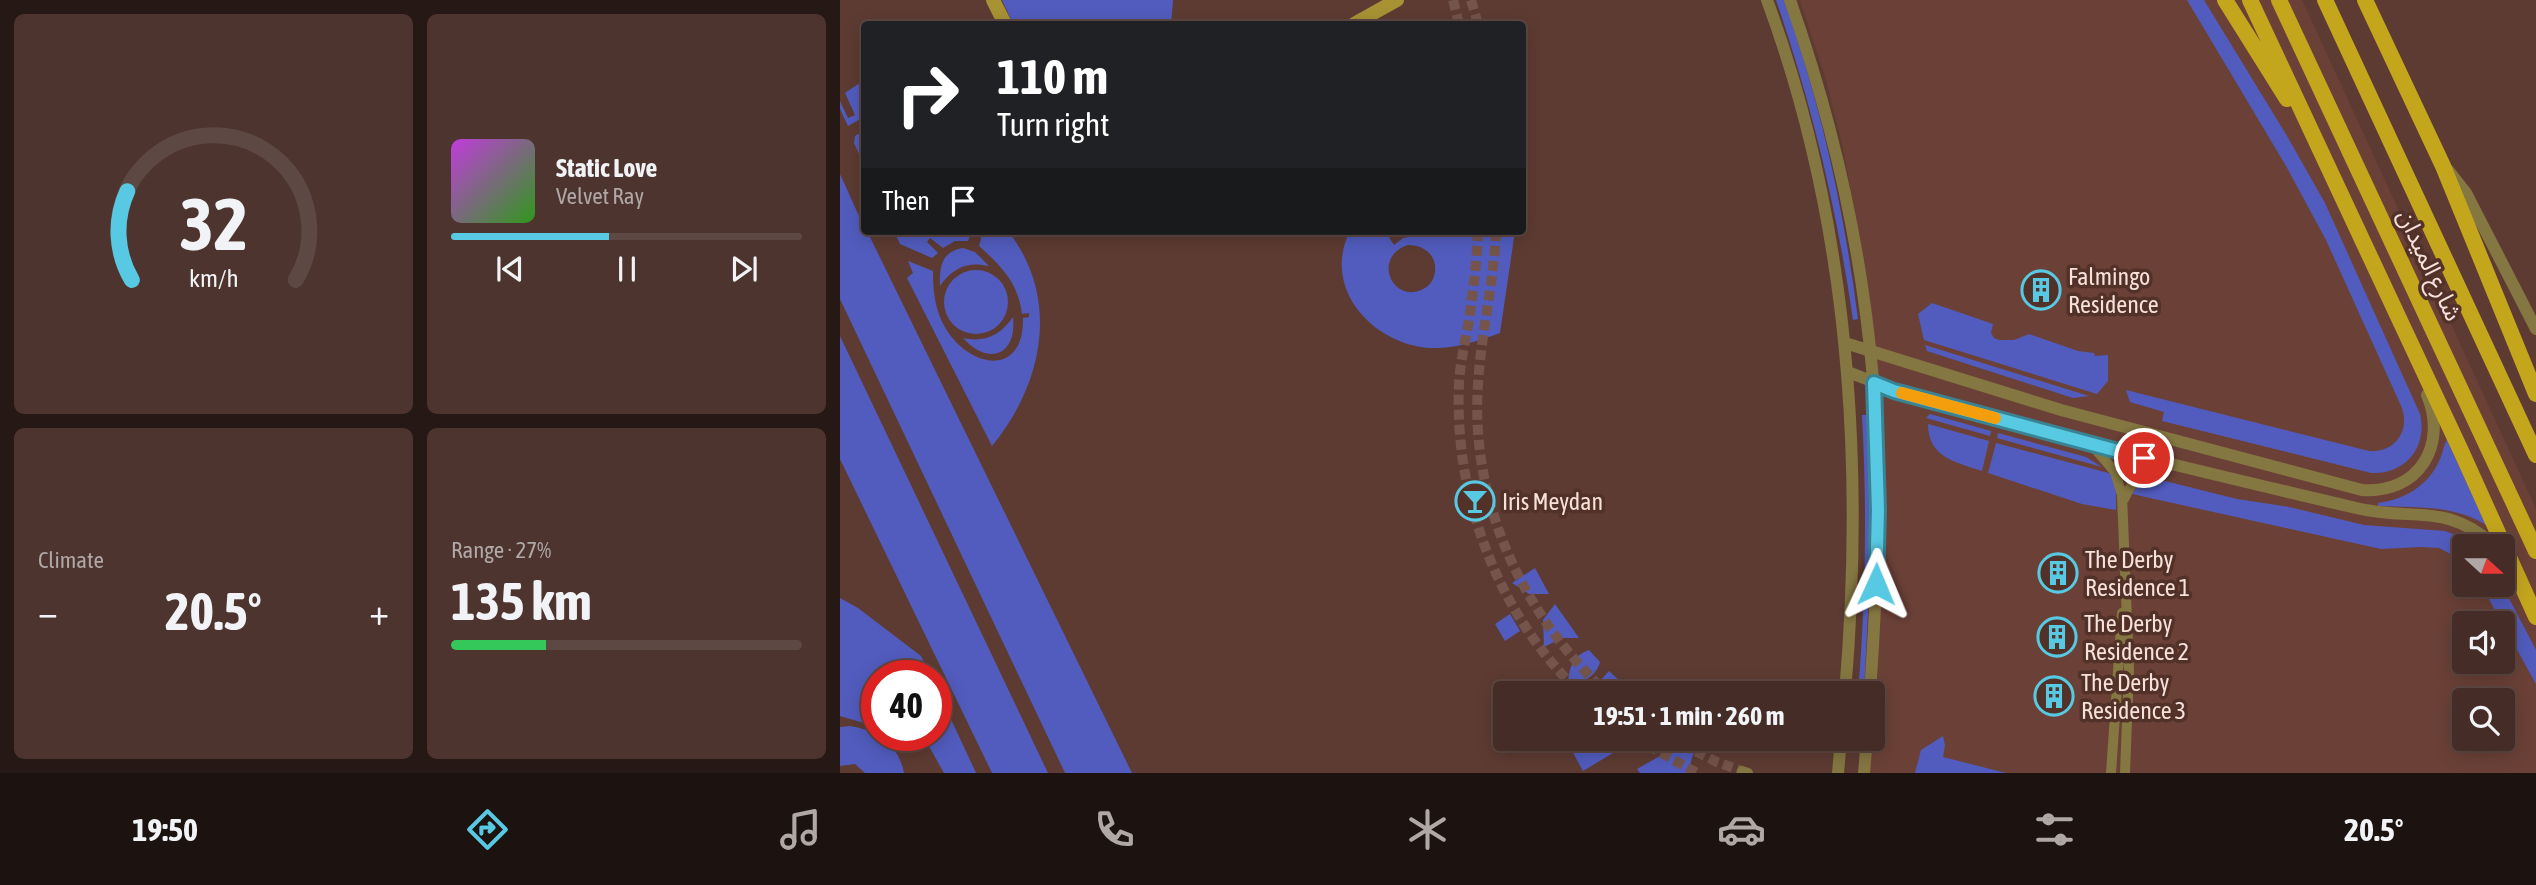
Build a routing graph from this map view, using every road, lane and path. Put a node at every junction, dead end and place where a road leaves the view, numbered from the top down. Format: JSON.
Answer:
{"nodes":[{"id":1,"x":993,"y":0,"type":"edge"},
{"id":2,"x":1397,"y":0,"type":"edge"},
{"id":3,"x":1767,"y":0,"type":"edge"},
{"id":4,"x":1790,"y":0,"type":"edge"},
{"id":5,"x":2225,"y":0,"type":"edge"},
{"id":6,"x":2250,"y":0,"type":"edge"},
{"id":7,"x":2279,"y":0,"type":"edge"},
{"id":8,"x":2325,"y":0,"type":"edge"},
{"id":9,"x":2365,"y":0,"type":"edge"},
{"id":10,"x":1003,"y":21,"type":"edge"},
{"id":11,"x":1359,"y":21,"type":"edge"},
{"id":12,"x":2314,"y":137,"type":"junction"},
{"id":13,"x":2443,"y":166,"type":"junction"},
{"id":14,"x":2536,"y":329,"type":"edge"},
{"id":15,"x":2410,"y":341,"type":"junction"},
{"id":16,"x":1845,"y":343,"type":"junction"},
{"id":17,"x":1871,"y":351,"type":"junction"},
{"id":18,"x":1848,"y":372,"type":"junction"},
{"id":19,"x":1874,"y":383,"type":"junction"},
{"id":20,"x":2536,"y":394,"type":"edge"},
{"id":21,"x":2091,"y":445,"type":"junction"},
{"id":22,"x":2536,"y":455,"type":"edge"},
{"id":23,"x":2171,"y":464,"type":"junction"},
{"id":24,"x":2123,"y":503,"type":"junction"},
{"id":25,"x":2480,"y":534,"type":"edge"},
{"id":26,"x":2497,"y":534,"type":"edge"},
{"id":27,"x":2536,"y":551,"type":"edge"},
{"id":28,"x":2515,"y":574,"type":"edge"},
{"id":29,"x":2125,"y":585,"type":"junction"},
{"id":30,"x":2536,"y":617,"type":"edge"},
{"id":31,"x":1846,"y":681,"type":"edge"},
{"id":32,"x":1871,"y":681,"type":"edge"},
{"id":33,"x":1840,"y":751,"type":"edge"},
{"id":34,"x":1866,"y":751,"type":"edge"},
{"id":35,"x":1838,"y":773,"type":"edge"},
{"id":36,"x":1864,"y":773,"type":"edge"},
{"id":37,"x":2111,"y":773,"type":"edge"},
{"id":38,"x":2125,"y":773,"type":"edge"}],
"edges":[{"from":1,"to":10,"type":"main road"},
{"from":2,"to":11,"type":"main road"},
{"from":3,"to":16,"type":"street"},
{"from":4,"to":17,"type":"street"},
{"from":5,"to":12,"type":"main road"},
{"from":6,"to":12,"type":"main road"},
{"from":7,"to":27,"type":"main road","name":"شارع الميدان"},
{"from":8,"to":22,"type":"main road","name":"شارع الميدان"},
{"from":9,"to":13,"type":"main road"},
{"from":12,"to":15,"type":"main road"},
{"from":13,"to":14,"type":"street"},
{"from":13,"to":20,"type":"main road"},
{"from":15,"to":17,"type":"street"},
{"from":15,"to":26,"type":"main road"},
{"from":16,"to":17,"type":"street"},
{"from":16,"to":18,"type":"street"},
{"from":17,"to":19,"type":"street"},
{"from":18,"to":19,"type":"street"},
{"from":18,"to":31,"type":"street"},
{"from":19,"to":21,"type":"street"},
{"from":19,"to":32,"type":"street"},
{"from":21,"to":23,"type":"street"},
{"from":21,"to":24,"type":"street"},
{"from":23,"to":24,"type":"street"},
{"from":23,"to":25,"type":"street"},
{"from":24,"to":29,"type":"street"},
{"from":28,"to":30,"type":"main road"},
{"from":29,"to":37,"type":"street"},
{"from":29,"to":38,"type":"street"},
{"from":33,"to":35,"type":"street"},
{"from":34,"to":36,"type":"street"}]}
